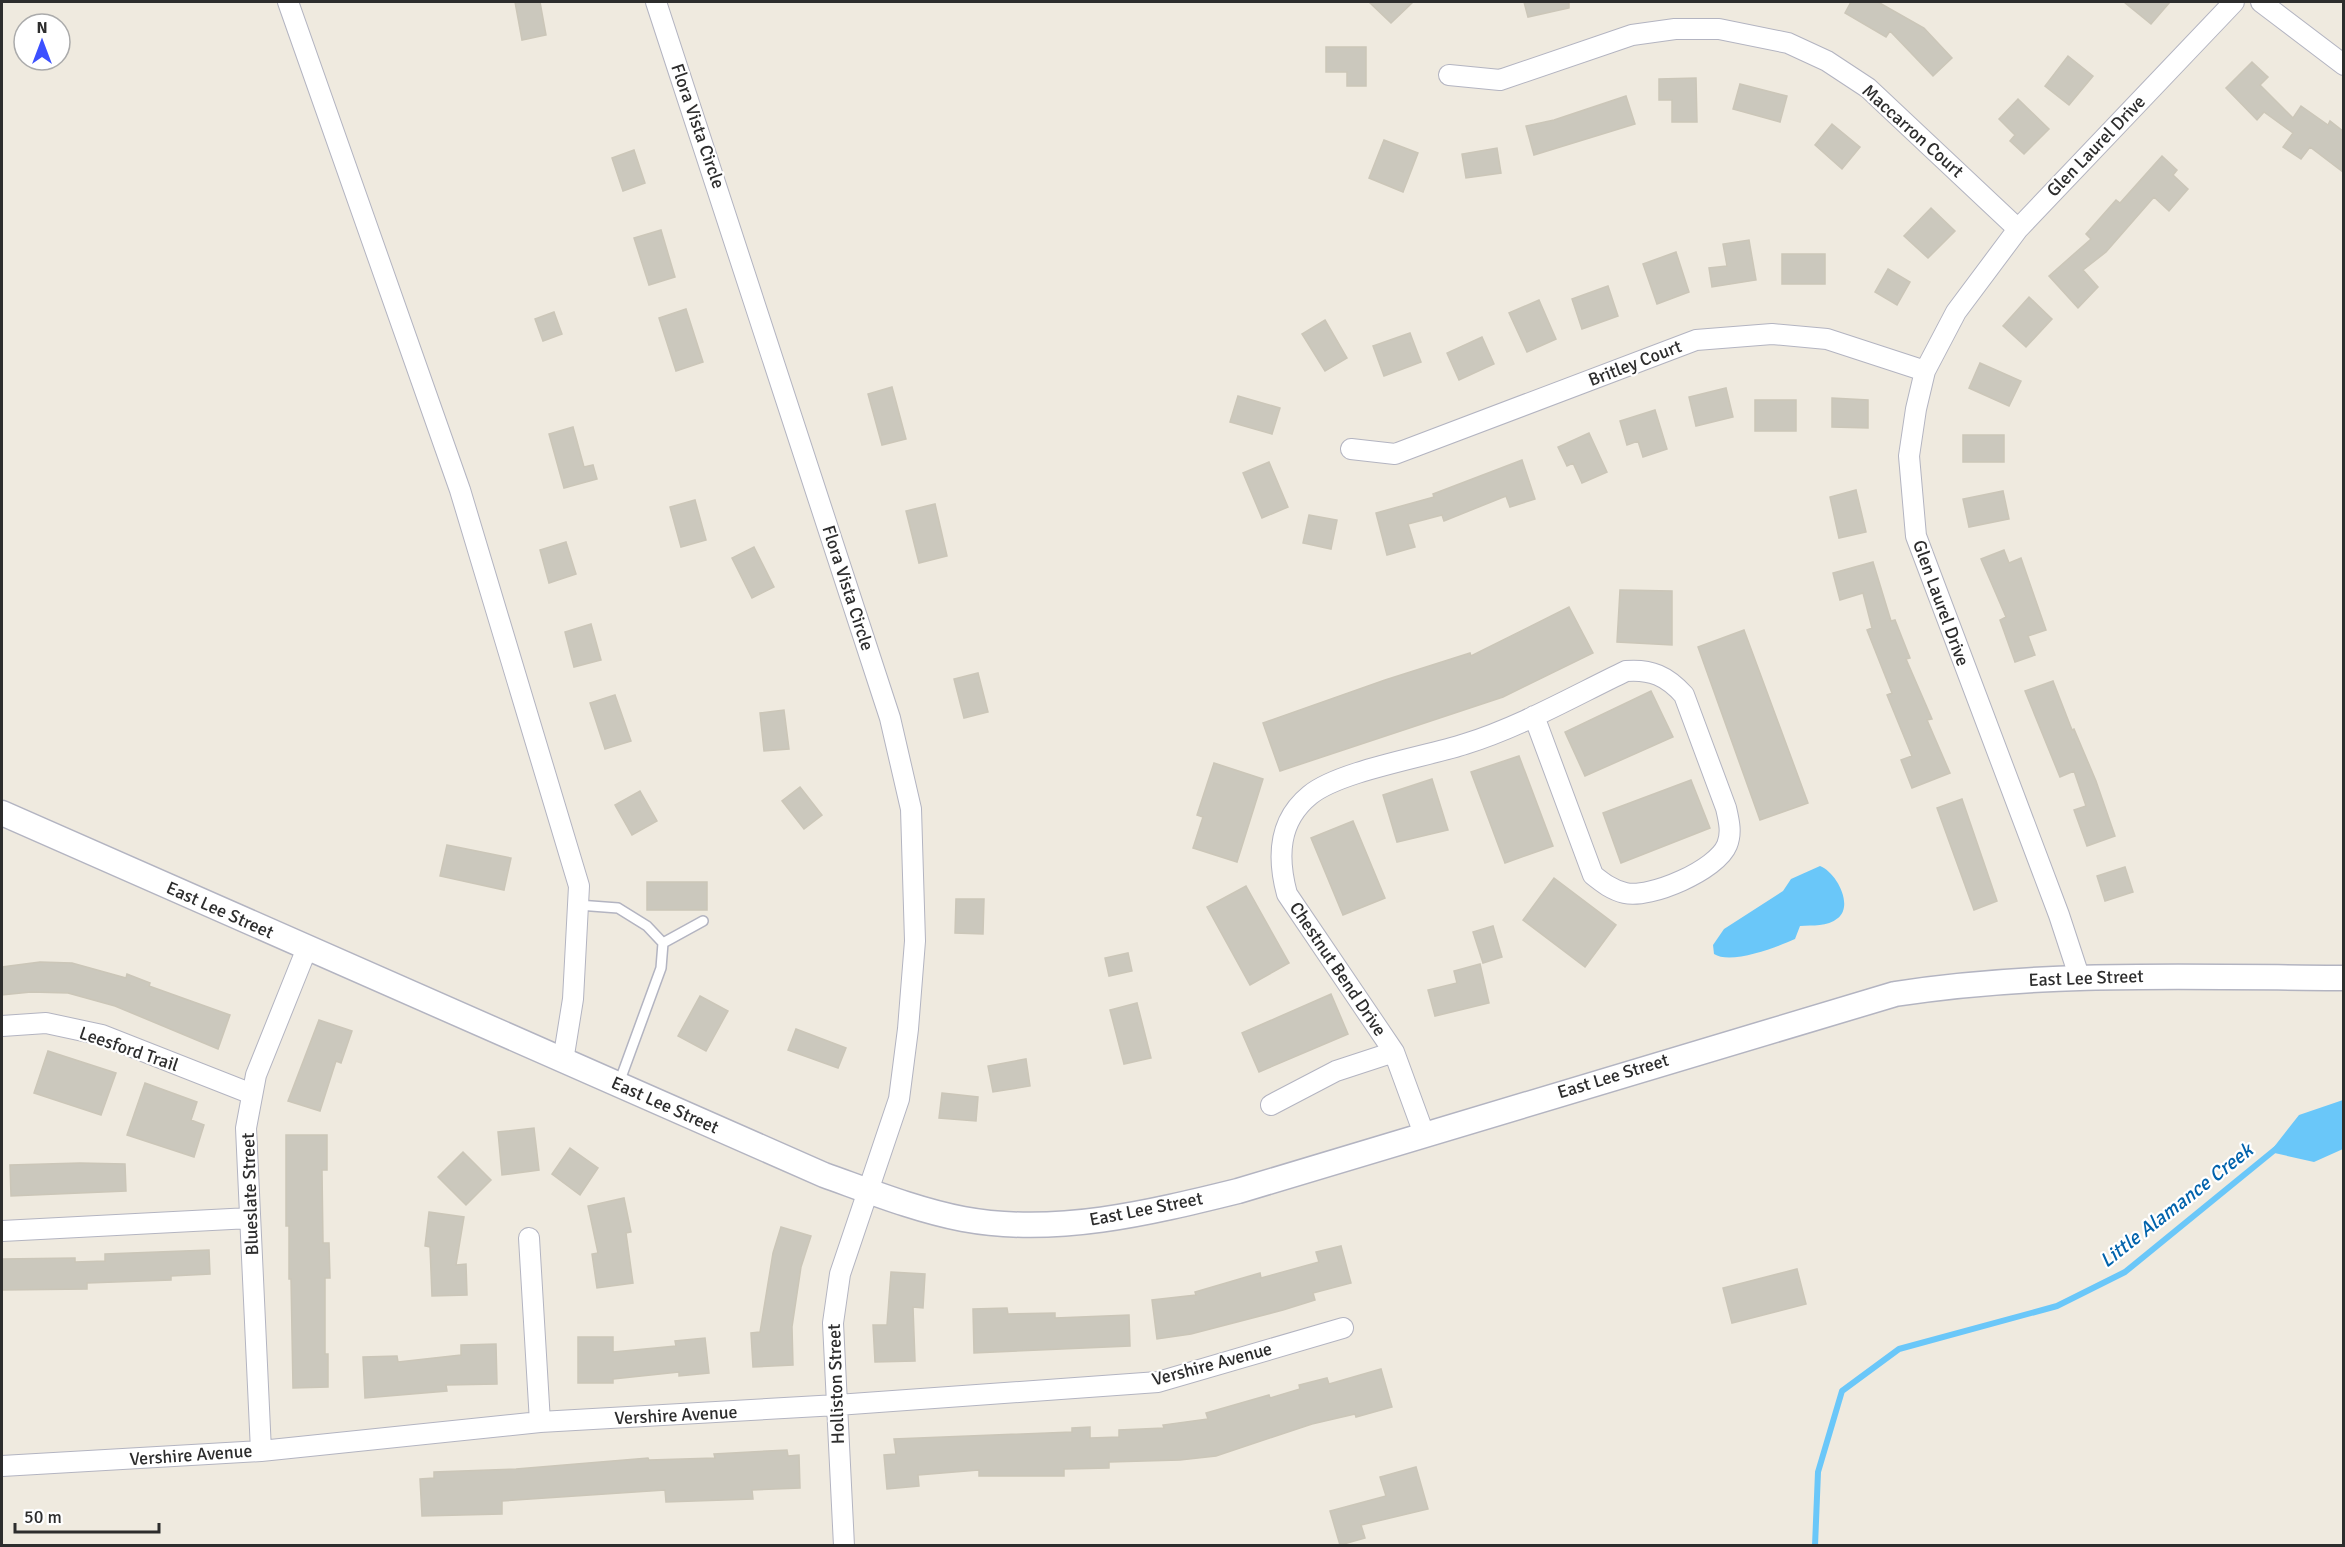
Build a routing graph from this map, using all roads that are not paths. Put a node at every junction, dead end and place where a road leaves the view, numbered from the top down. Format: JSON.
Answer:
{"nodes":[{"id":1,"x":288,"y":2,"type":"edge"},
{"id":2,"x":656,"y":2,"type":"edge"},
{"id":3,"x":2234,"y":2,"type":"edge"},
{"id":4,"x":2261,"y":2,"type":"edge"},
{"id":5,"x":2343,"y":65,"type":"edge"},
{"id":6,"x":1449,"y":75,"type":"dead end"},
{"id":7,"x":2018,"y":229,"type":"junction"},
{"id":8,"x":1925,"y":371,"type":"junction"},
{"id":9,"x":1351,"y":449,"type":"dead end"},
{"id":10,"x":1534,"y":716,"type":"junction"},
{"id":11,"x":2,"y":813,"type":"edge"},
{"id":12,"x":578,"y":905,"type":"junction"},
{"id":13,"x":703,"y":921,"type":"dead end"},
{"id":14,"x":663,"y":943,"type":"junction"},
{"id":15,"x":307,"y":948,"type":"junction"},
{"id":16,"x":2079,"y":976,"type":"junction"},
{"id":17,"x":2343,"y":978,"type":"edge"},
{"id":18,"x":2,"y":1026,"type":"edge"},
{"id":19,"x":1394,"y":1052,"type":"junction"},
{"id":20,"x":563,"y":1061,"type":"junction"},
{"id":21,"x":618,"y":1085,"type":"junction"},
{"id":22,"x":252,"y":1094,"type":"junction"},
{"id":23,"x":1271,"y":1105,"type":"dead end"},
{"id":24,"x":1424,"y":1134,"type":"junction"},
{"id":25,"x":868,"y":1191,"type":"junction"},
{"id":26,"x":250,"y":1218,"type":"junction"},
{"id":27,"x":2,"y":1231,"type":"edge"},
{"id":28,"x":529,"y":1238,"type":"dead end"},
{"id":29,"x":1343,"y":1328,"type":"dead end"},
{"id":30,"x":837,"y":1406,"type":"junction"},
{"id":31,"x":540,"y":1422,"type":"junction"},
{"id":32,"x":261,"y":1451,"type":"junction"},
{"id":33,"x":2,"y":1466,"type":"edge"},
{"id":34,"x":844,"y":1545,"type":"edge"}],
"edges":[{"from":1,"to":12,"type":"street"},
{"from":2,"to":25,"type":"street","name":"Flora Vista Circle"},
{"from":3,"to":7,"type":"street","name":"Glen Laurel Drive"},
{"from":4,"to":5,"type":"street"},
{"from":6,"to":7,"type":"street","name":"Maccarron Court"},
{"from":7,"to":8,"type":"street","name":"Glen Laurel Drive"},
{"from":8,"to":9,"type":"street","name":"Britley Court"},
{"from":8,"to":16,"type":"street","name":"Glen Laurel Drive"},
{"from":10,"to":10,"type":"street","name":"Chestnut Bend Drive"},
{"from":10,"to":19,"type":"street","name":"Chestnut Bend Drive"},
{"from":11,"to":15,"type":"street","name":"East Lee Street"},
{"from":12,"to":14,"type":"lane"},
{"from":12,"to":20,"type":"street"},
{"from":13,"to":14,"type":"lane"},
{"from":14,"to":21,"type":"lane"},
{"from":15,"to":20,"type":"street","name":"East Lee Street"},
{"from":15,"to":22,"type":"street","name":"Blueslate Street"},
{"from":16,"to":17,"type":"street","name":"East Lee Street"},
{"from":16,"to":24,"type":"street","name":"East Lee Street"},
{"from":18,"to":22,"type":"street","name":"Leesford Trail"},
{"from":19,"to":23,"type":"street"},
{"from":19,"to":24,"type":"street","name":"Chestnut Bend Drive"},
{"from":20,"to":21,"type":"street","name":"East Lee Street"},
{"from":21,"to":25,"type":"street","name":"East Lee Street"},
{"from":22,"to":26,"type":"street","name":"Blueslate Street"},
{"from":24,"to":25,"type":"street","name":"East Lee Street"},
{"from":25,"to":30,"type":"street","name":"Holliston Street"},
{"from":26,"to":27,"type":"street"},
{"from":26,"to":32,"type":"street","name":"Blueslate Street"},
{"from":28,"to":31,"type":"street"},
{"from":29,"to":30,"type":"street","name":"Vershire Avenue"},
{"from":30,"to":31,"type":"street","name":"Vershire Avenue"},
{"from":30,"to":34,"type":"street","name":"Holliston Street"},
{"from":31,"to":32,"type":"street","name":"Vershire Avenue"},
{"from":32,"to":33,"type":"street","name":"Vershire Avenue"}]}
